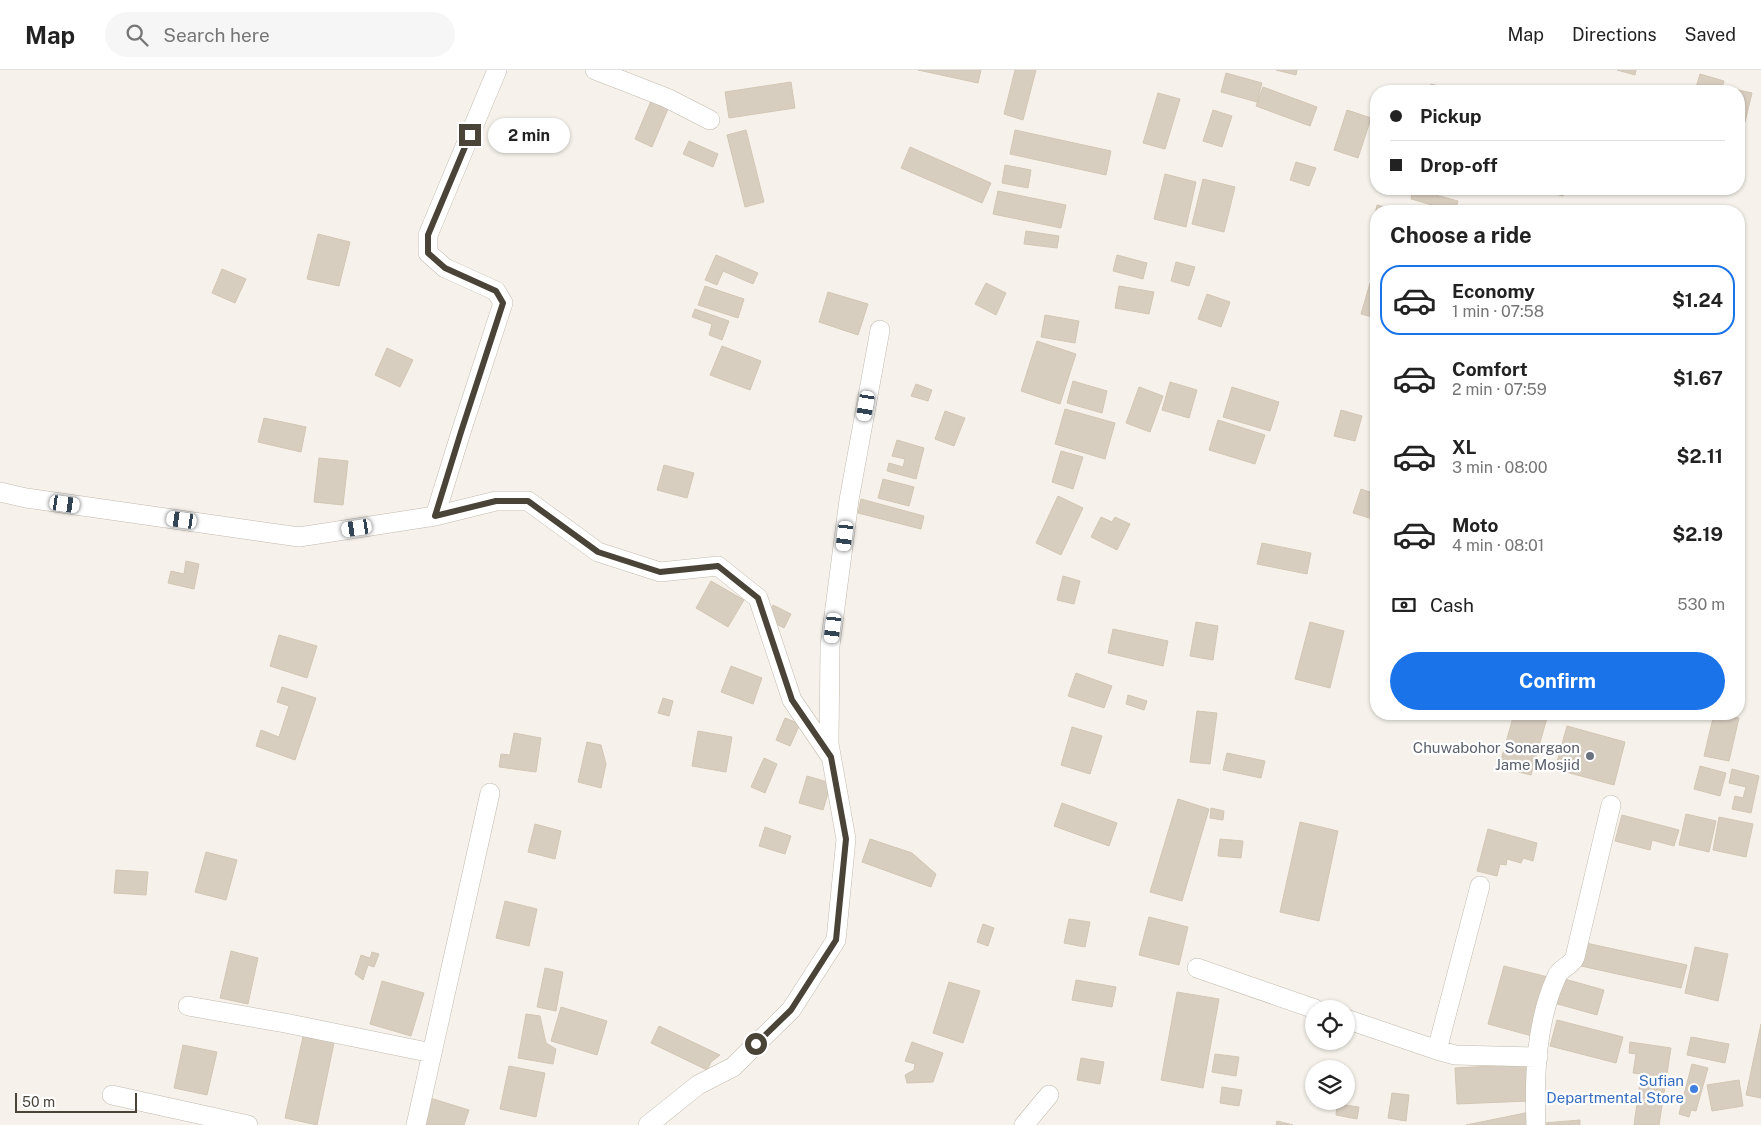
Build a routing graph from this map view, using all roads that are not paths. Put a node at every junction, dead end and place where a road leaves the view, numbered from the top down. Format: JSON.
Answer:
{"nodes":[{"id":1,"x":497,"y":70,"type":"edge"},
{"id":2,"x":595,"y":70,"type":"edge"},
{"id":3,"x":710,"y":120,"type":"dead end"},
{"id":4,"x":880,"y":330,"type":"dead end"},
{"id":5,"x":0,"y":492,"type":"edge"},
{"id":6,"x":435,"y":516,"type":"junction"},
{"id":7,"x":831,"y":757,"type":"junction"},
{"id":8,"x":490,"y":793,"type":"dead end"},
{"id":9,"x":1611,"y":805,"type":"dead end"},
{"id":10,"x":1480,"y":886,"type":"dead end"},
{"id":11,"x":1197,"y":968,"type":"dead end"},
{"id":12,"x":188,"y":1006,"type":"dead end"},
{"id":13,"x":1305,"y":1006,"type":"edge"},
{"id":14,"x":1355,"y":1022,"type":"edge"},
{"id":15,"x":1437,"y":1050,"type":"junction"},
{"id":16,"x":432,"y":1053,"type":"junction"},
{"id":17,"x":1538,"y":1057,"type":"junction"},
{"id":18,"x":112,"y":1095,"type":"dead end"},
{"id":19,"x":1048,"y":1095,"type":"dead end"},
{"id":20,"x":248,"y":1125,"type":"edge"},
{"id":21,"x":416,"y":1125,"type":"edge"},
{"id":22,"x":648,"y":1125,"type":"edge"},
{"id":23,"x":1024,"y":1125,"type":"edge"},
{"id":24,"x":1536,"y":1125,"type":"edge"}],
"edges":[{"from":1,"to":6,"type":"street"},
{"from":2,"to":3,"type":"street"},
{"from":4,"to":7,"type":"street"},
{"from":5,"to":6,"type":"street"},
{"from":6,"to":7,"type":"street"},
{"from":7,"to":22,"type":"street"},
{"from":8,"to":16,"type":"street"},
{"from":9,"to":17,"type":"street"},
{"from":10,"to":15,"type":"street"},
{"from":11,"to":13,"type":"street"},
{"from":12,"to":16,"type":"street"},
{"from":14,"to":15,"type":"street"},
{"from":15,"to":17,"type":"street"},
{"from":16,"to":21,"type":"street"},
{"from":17,"to":24,"type":"street"},
{"from":18,"to":20,"type":"street"},
{"from":19,"to":23,"type":"street"}]}
